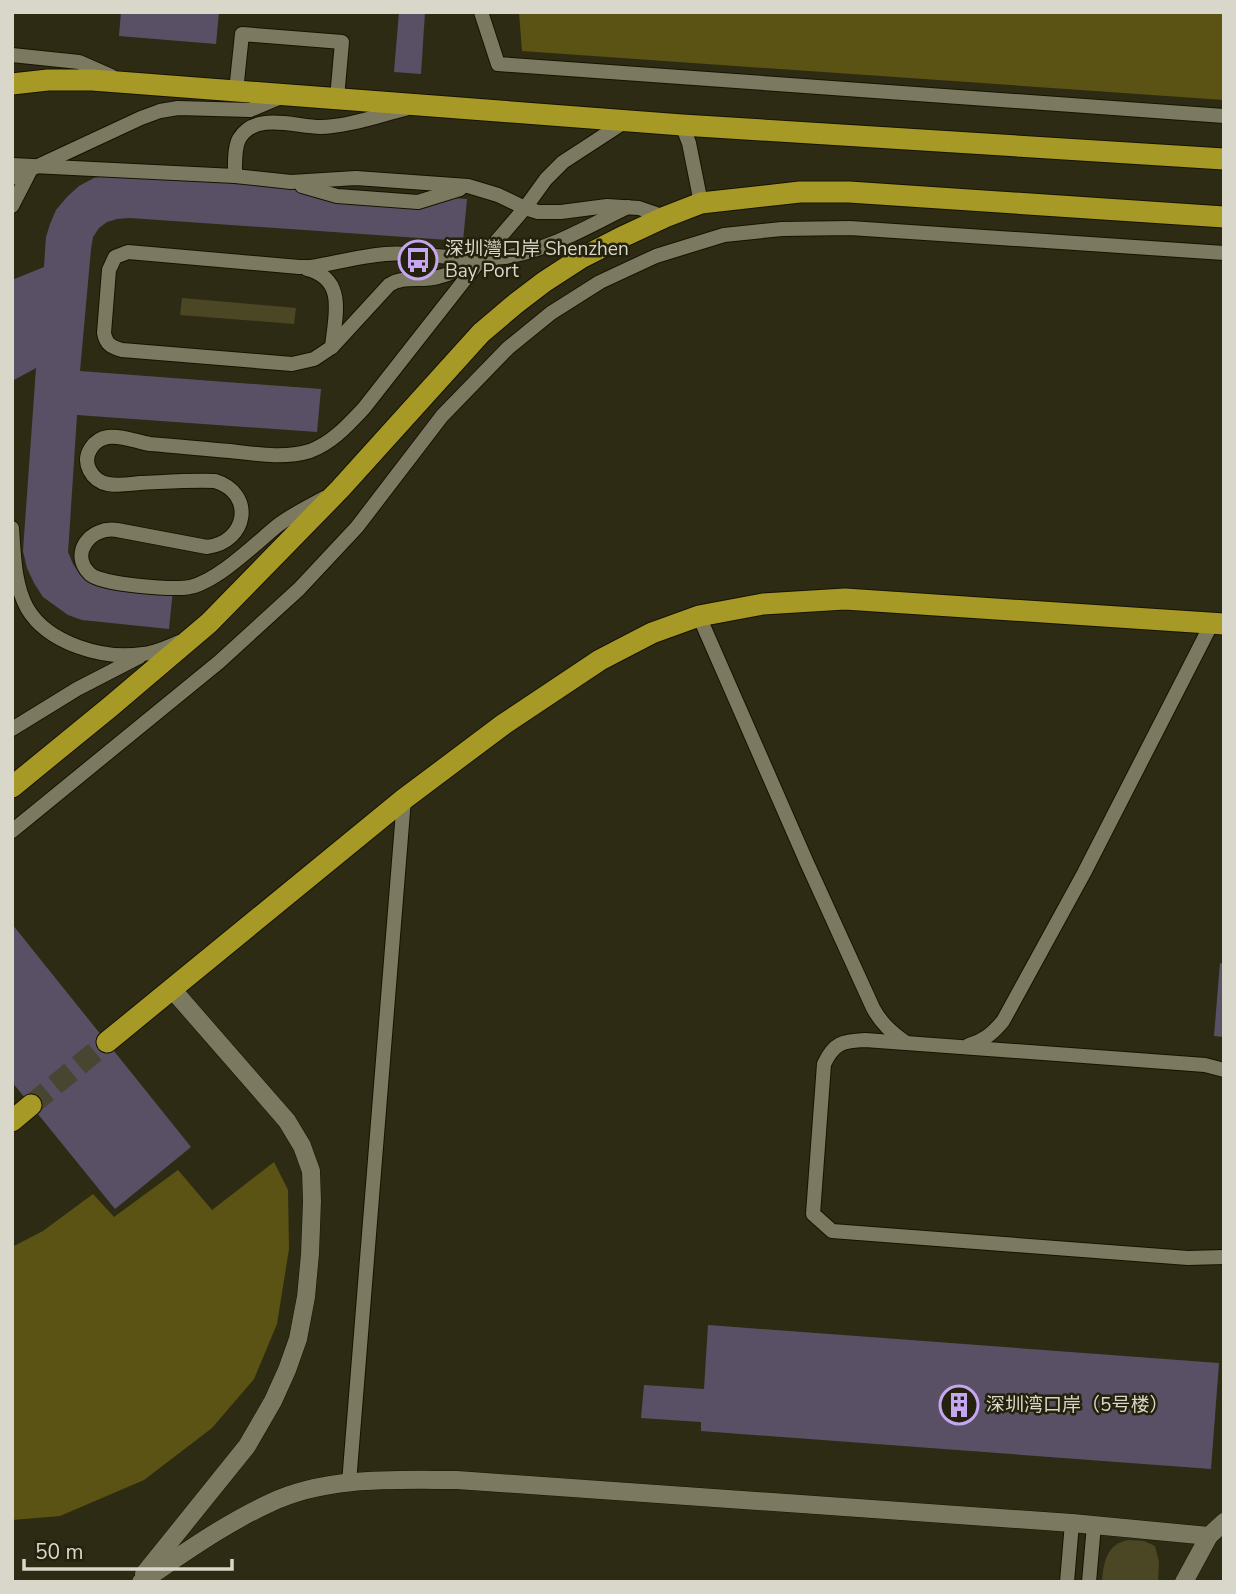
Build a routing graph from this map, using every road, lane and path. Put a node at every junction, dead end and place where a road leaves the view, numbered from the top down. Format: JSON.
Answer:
{"nodes":[{"id":1,"x":481,"y":12,"type":"edge"},
{"id":2,"x":12,"y":55,"type":"edge"},
{"id":3,"x":125,"y":82,"type":"junction"},
{"id":4,"x":12,"y":84,"type":"edge"},
{"id":5,"x":236,"y":91,"type":"junction"},
{"id":6,"x":286,"y":95,"type":"junction"},
{"id":7,"x":337,"y":98,"type":"junction"},
{"id":8,"x":421,"y":105,"type":"junction"},
{"id":9,"x":1224,"y":116,"type":"edge"},
{"id":10,"x":626,"y":121,"type":"junction"},
{"id":11,"x":682,"y":125,"type":"junction"},
{"id":12,"x":1224,"y":159,"type":"edge"},
{"id":13,"x":12,"y":165,"type":"edge"},
{"id":14,"x":32,"y":167,"type":"junction"},
{"id":15,"x":235,"y":176,"type":"junction"},
{"id":16,"x":12,"y":178,"type":"edge"},
{"id":17,"x":701,"y":204,"type":"junction"},
{"id":18,"x":12,"y":206,"type":"edge"},
{"id":19,"x":628,"y":207,"type":"junction"},
{"id":20,"x":525,"y":208,"type":"junction"},
{"id":21,"x":664,"y":217,"type":"junction"},
{"id":22,"x":1224,"y":217,"type":"edge"},
{"id":23,"x":1224,"y":253,"type":"edge"},
{"id":24,"x":481,"y":259,"type":"junction"},
{"id":25,"x":299,"y":267,"type":"junction"},
{"id":26,"x":332,"y":347,"type":"junction"},
{"id":27,"x":340,"y":489,"type":"junction"},
{"id":28,"x":12,"y":528,"type":"edge"},
{"id":29,"x":699,"y":615,"type":"junction"},
{"id":30,"x":209,"y":623,"type":"junction"},
{"id":31,"x":1218,"y":623,"type":"edge"},
{"id":32,"x":144,"y":654,"type":"junction"},
{"id":33,"x":12,"y":729,"type":"edge"},
{"id":34,"x":12,"y":787,"type":"edge"},
{"id":35,"x":404,"y":799,"type":"junction"},
{"id":36,"x":12,"y":831,"type":"edge"},
{"id":37,"x":172,"y":989,"type":"junction"},
{"id":38,"x":107,"y":1042,"type":"tunnel mouth"},
{"id":39,"x":906,"y":1043,"type":"junction"},
{"id":40,"x":961,"y":1047,"type":"junction"},
{"id":41,"x":1224,"y":1070,"type":"edge"},
{"id":42,"x":31,"y":1105,"type":"tunnel mouth"},
{"id":43,"x":12,"y":1121,"type":"edge"},
{"id":44,"x":1224,"y":1257,"type":"edge"},
{"id":45,"x":349,"y":1483,"type":"junction"},
{"id":46,"x":1224,"y":1522,"type":"edge"},
{"id":47,"x":1072,"y":1523,"type":"junction"},
{"id":48,"x":1094,"y":1525,"type":"junction"},
{"id":49,"x":1209,"y":1536,"type":"junction"},
{"id":50,"x":139,"y":1582,"type":"edge"},
{"id":51,"x":1067,"y":1582,"type":"edge"},
{"id":52,"x":1089,"y":1582,"type":"edge"},
{"id":53,"x":1184,"y":1582,"type":"edge"}],
"edges":[{"from":1,"to":9,"type":"lane"},
{"from":2,"to":3,"type":"lane"},
{"from":3,"to":4,"type":"highway"},
{"from":3,"to":5,"type":"highway"},
{"from":5,"to":6,"type":"highway"},
{"from":5,"to":7,"type":"lane"},
{"from":6,"to":7,"type":"highway"},
{"from":6,"to":14,"type":"lane"},
{"from":7,"to":8,"type":"highway"},
{"from":8,"to":10,"type":"highway"},
{"from":8,"to":15,"type":"lane"},
{"from":10,"to":11,"type":"highway"},
{"from":10,"to":20,"type":"lane"},
{"from":11,"to":12,"type":"highway"},
{"from":11,"to":17,"type":"lane"},
{"from":13,"to":14,"type":"lane"},
{"from":14,"to":15,"type":"lane"},
{"from":14,"to":16,"type":"lane"},
{"from":14,"to":18,"type":"lane"},
{"from":15,"to":20,"type":"lane"},
{"from":17,"to":21,"type":"highway"},
{"from":17,"to":22,"type":"highway"},
{"from":19,"to":20,"type":"lane"},
{"from":19,"to":21,"type":"lane"},
{"from":19,"to":24,"type":"lane"},
{"from":20,"to":24,"type":"lane"},
{"from":21,"to":27,"type":"highway"},
{"from":23,"to":36,"type":"lane"},
{"from":24,"to":25,"type":"lane"},
{"from":24,"to":26,"type":"lane"},
{"from":24,"to":27,"type":"lane"},
{"from":25,"to":26,"type":"lane"},
{"from":25,"to":26,"type":"lane"},
{"from":27,"to":30,"type":"highway"},
{"from":28,"to":32,"type":"lane"},
{"from":29,"to":31,"type":"highway"},
{"from":29,"to":35,"type":"highway"},
{"from":29,"to":39,"type":"lane"},
{"from":30,"to":32,"type":"lane"},
{"from":30,"to":34,"type":"highway"},
{"from":31,"to":40,"type":"lane"},
{"from":32,"to":33,"type":"lane"},
{"from":35,"to":37,"type":"highway"},
{"from":35,"to":45,"type":"lane"},
{"from":37,"to":38,"type":"highway"},
{"from":37,"to":50,"type":"street"},
{"from":39,"to":40,"type":"lane"},
{"from":39,"to":44,"type":"lane"},
{"from":40,"to":41,"type":"lane"},
{"from":42,"to":43,"type":"highway"},
{"from":45,"to":47,"type":"street"},
{"from":45,"to":50,"type":"street"},
{"from":46,"to":49,"type":"street"},
{"from":47,"to":48,"type":"street"},
{"from":47,"to":51,"type":"lane"},
{"from":48,"to":49,"type":"street"},
{"from":48,"to":52,"type":"lane"},
{"from":49,"to":53,"type":"street"}]}
